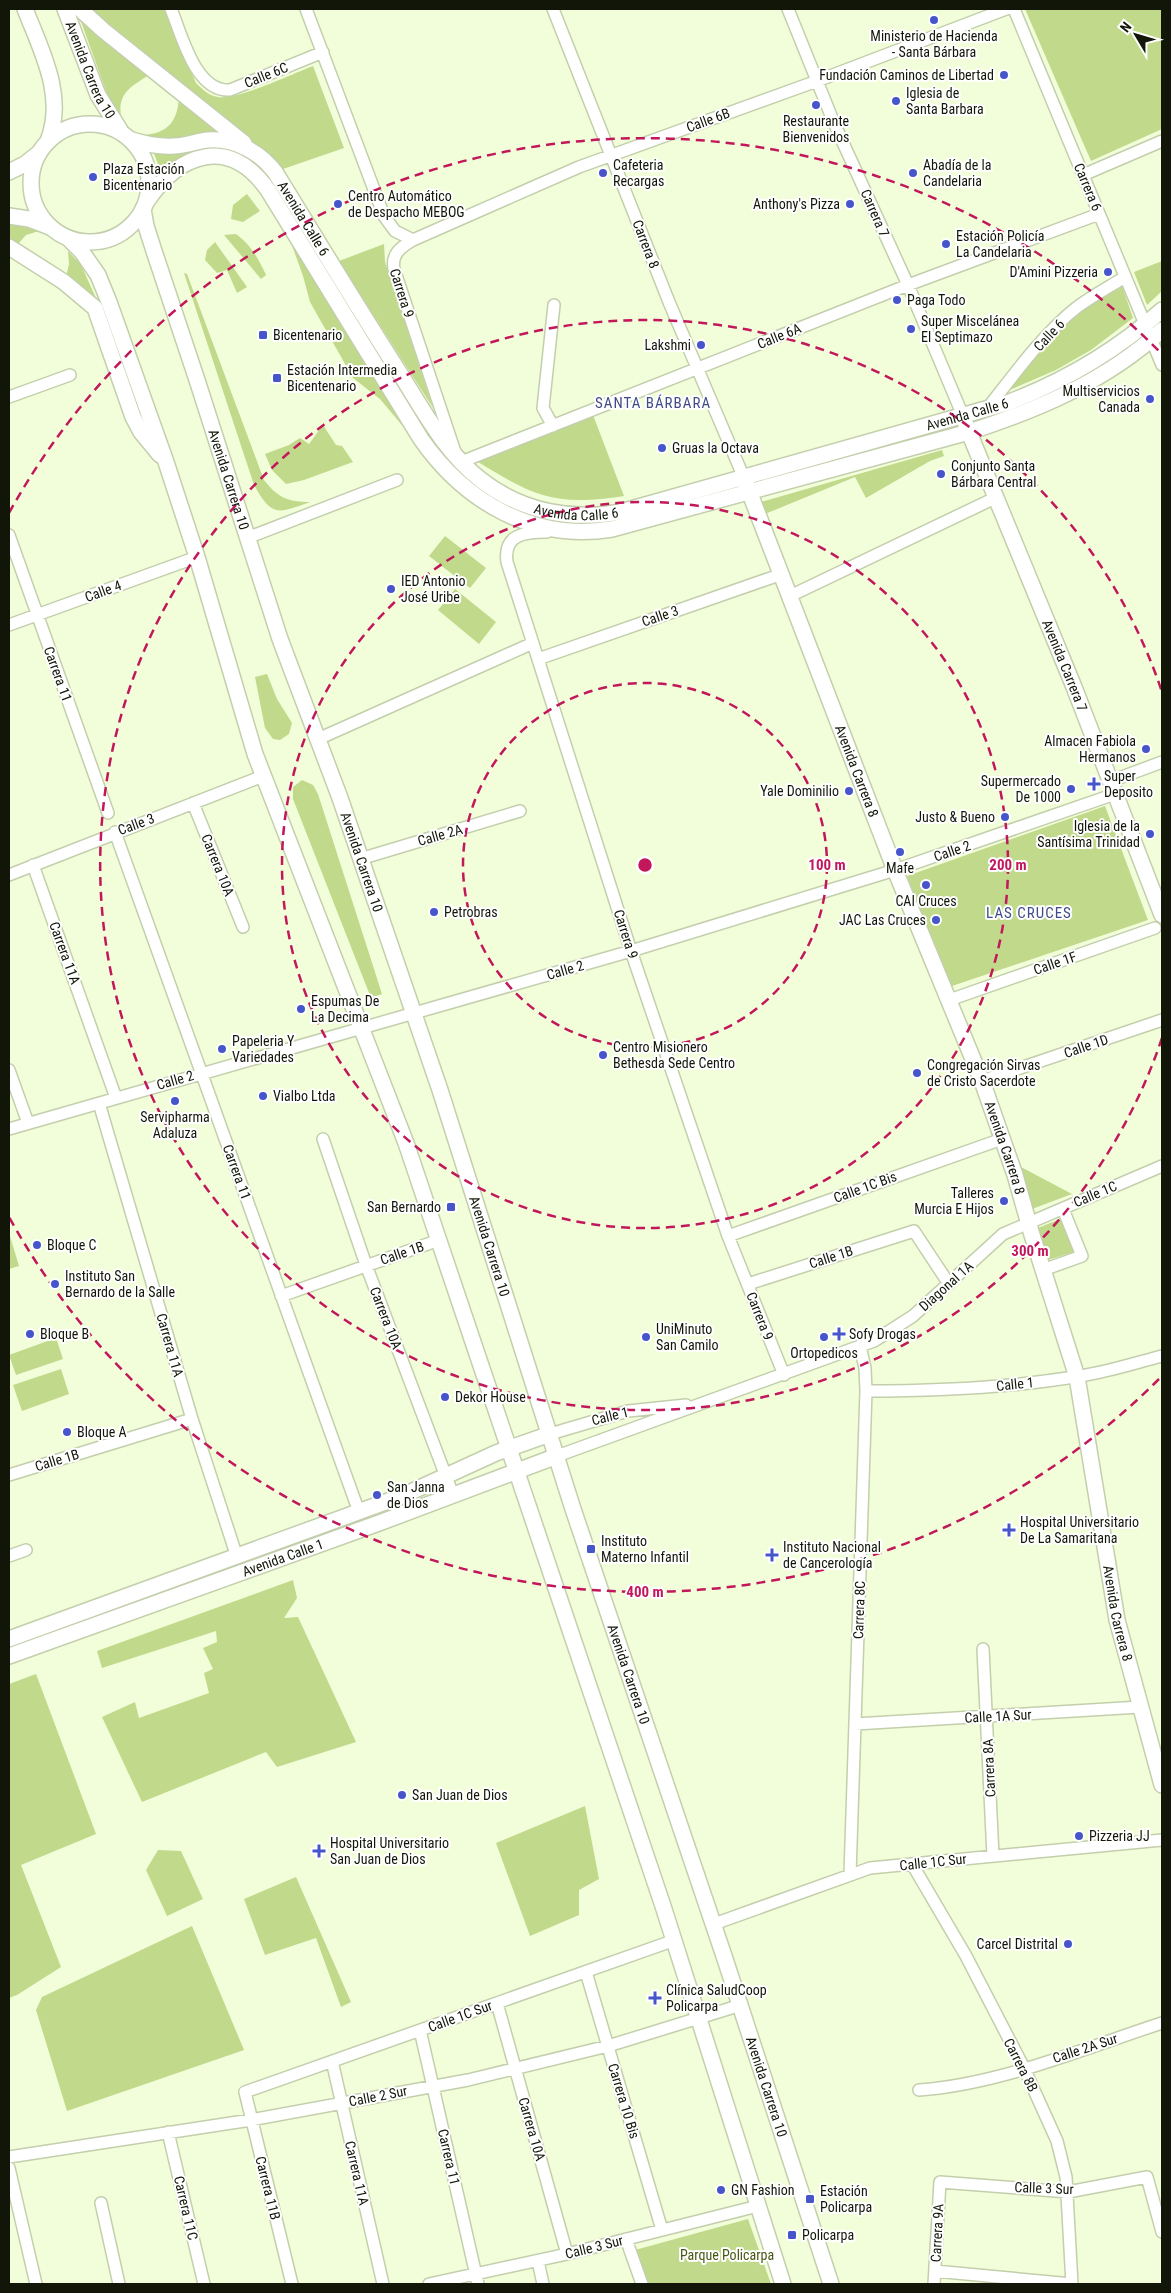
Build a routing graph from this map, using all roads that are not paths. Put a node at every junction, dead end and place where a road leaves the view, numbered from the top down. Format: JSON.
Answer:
{"nodes":[{"id":1,"x":25,"y":9,"type":"edge"},
{"id":2,"x":64,"y":9,"type":"edge"},
{"id":3,"x":80,"y":9,"type":"edge"},
{"id":4,"x":171,"y":9,"type":"edge"},
{"id":5,"x":306,"y":9,"type":"edge"},
{"id":6,"x":553,"y":9,"type":"edge"},
{"id":7,"x":788,"y":9,"type":"edge"},
{"id":8,"x":1006,"y":9,"type":"edge"},
{"id":9,"x":1014,"y":9,"type":"edge"},
{"id":10,"x":323,"y":52,"type":"junction"},
{"id":11,"x":816,"y":81,"type":"junction"},
{"id":12,"x":120,"y":130,"type":"junction"},
{"id":13,"x":132,"y":140,"type":"junction"},
{"id":14,"x":48,"y":141,"type":"junction"},
{"id":15,"x":1162,"y":141,"type":"edge"},
{"id":16,"x":39,"y":153,"type":"junction"},
{"id":17,"x":257,"y":153,"type":"junction"},
{"id":18,"x":611,"y":155,"type":"junction"},
{"id":19,"x":9,"y":172,"type":"edge"},
{"id":20,"x":1083,"y":175,"type":"junction"},
{"id":21,"x":145,"y":205,"type":"junction"},
{"id":22,"x":1099,"y":214,"type":"junction"},
{"id":23,"x":9,"y":216,"type":"edge"},
{"id":24,"x":51,"y":228,"type":"junction"},
{"id":25,"x":68,"y":238,"type":"junction"},
{"id":26,"x":413,"y":240,"type":"junction"},
{"id":27,"x":9,"y":247,"type":"edge"},
{"id":28,"x":1125,"y":277,"type":"junction"},
{"id":29,"x":908,"y":285,"type":"junction"},
{"id":30,"x":554,"y":305,"type":"dead end"},
{"id":31,"x":1162,"y":310,"type":"edge"},
{"id":32,"x":1146,"y":325,"type":"junction"},
{"id":33,"x":1157,"y":335,"type":"edge"},
{"id":34,"x":1162,"y":366,"type":"edge"},
{"id":35,"x":697,"y":369,"type":"junction"},
{"id":36,"x":70,"y":375,"type":"dead end"},
{"id":37,"x":9,"y":396,"type":"edge"},
{"id":38,"x":987,"y":409,"type":"junction"},
{"id":39,"x":963,"y":416,"type":"junction"},
{"id":40,"x":553,"y":426,"type":"junction"},
{"id":41,"x":969,"y":432,"type":"junction"},
{"id":42,"x":459,"y":460,"type":"junction"},
{"id":43,"x":166,"y":462,"type":"junction"},
{"id":44,"x":398,"y":480,"type":"dead end"},
{"id":45,"x":746,"y":485,"type":"junction"},
{"id":46,"x":997,"y":497,"type":"junction"},
{"id":47,"x":563,"y":531,"type":"junction"},
{"id":48,"x":9,"y":535,"type":"edge"},
{"id":49,"x":247,"y":538,"type":"junction"},
{"id":50,"x":197,"y":557,"type":"junction"},
{"id":51,"x":782,"y":574,"type":"junction"},
{"id":52,"x":790,"y":596,"type":"junction"},
{"id":53,"x":37,"y":615,"type":"junction"},
{"id":54,"x":9,"y":625,"type":"edge"},
{"id":55,"x":533,"y":643,"type":"junction"},
{"id":56,"x":538,"y":659,"type":"junction"},
{"id":57,"x":318,"y":739,"type":"junction"},
{"id":58,"x":1162,"y":762,"type":"edge"},
{"id":59,"x":263,"y":776,"type":"junction"},
{"id":60,"x":1113,"y":787,"type":"junction"},
{"id":61,"x":193,"y":803,"type":"junction"},
{"id":62,"x":520,"y":812,"type":"dead end"},
{"id":63,"x":108,"y":813,"type":"dead end"},
{"id":64,"x":115,"y":832,"type":"junction"},
{"id":65,"x":360,"y":859,"type":"junction"},
{"id":66,"x":33,"y":865,"type":"junction"},
{"id":67,"x":895,"y":870,"type":"junction"},
{"id":68,"x":9,"y":875,"type":"edge"},
{"id":69,"x":1160,"y":923,"type":"edge"},
{"id":70,"x":243,"y":926,"type":"dead end"},
{"id":71,"x":631,"y":951,"type":"junction"},
{"id":72,"x":951,"y":999,"type":"junction"},
{"id":73,"x":413,"y":1012,"type":"junction"},
{"id":74,"x":1162,"y":1020,"type":"edge"},
{"id":75,"x":362,"y":1027,"type":"junction"},
{"id":76,"x":9,"y":1070,"type":"edge"},
{"id":77,"x":202,"y":1072,"type":"junction"},
{"id":78,"x":982,"y":1081,"type":"junction"},
{"id":79,"x":116,"y":1098,"type":"junction"},
{"id":80,"x":99,"y":1103,"type":"junction"},
{"id":81,"x":28,"y":1123,"type":"junction"},
{"id":82,"x":9,"y":1129,"type":"edge"},
{"id":83,"x":1002,"y":1139,"type":"junction"},
{"id":84,"x":323,"y":1140,"type":"dead end"},
{"id":85,"x":1162,"y":1166,"type":"edge"},
{"id":86,"x":1063,"y":1208,"type":"junction"},
{"id":87,"x":1029,"y":1223,"type":"junction"},
{"id":88,"x":728,"y":1236,"type":"junction"},
{"id":89,"x":440,"y":1240,"type":"junction"},
{"id":90,"x":366,"y":1265,"type":"junction"},
{"id":91,"x":1043,"y":1270,"type":"junction"},
{"id":92,"x":748,"y":1284,"type":"junction"},
{"id":93,"x":949,"y":1284,"type":"junction"},
{"id":94,"x":281,"y":1296,"type":"junction"},
{"id":95,"x":860,"y":1346,"type":"junction"},
{"id":96,"x":1162,"y":1356,"type":"edge"},
{"id":97,"x":784,"y":1375,"type":"junction"},
{"id":98,"x":1077,"y":1376,"type":"junction"},
{"id":99,"x":866,"y":1390,"type":"junction"},
{"id":100,"x":702,"y":1404,"type":"junction"},
{"id":101,"x":192,"y":1419,"type":"junction"},
{"id":102,"x":550,"y":1434,"type":"junction"},
{"id":103,"x":509,"y":1448,"type":"junction"},
{"id":104,"x":557,"y":1456,"type":"junction"},
{"id":105,"x":517,"y":1471,"type":"junction"},
{"id":106,"x":9,"y":1475,"type":"edge"},
{"id":107,"x":446,"y":1476,"type":"junction"},
{"id":108,"x":453,"y":1495,"type":"junction"},
{"id":109,"x":359,"y":1512,"type":"junction"},
{"id":110,"x":26,"y":1550,"type":"dead end"},
{"id":111,"x":9,"y":1556,"type":"edge"},
{"id":112,"x":237,"y":1557,"type":"junction"},
{"id":113,"x":9,"y":1639,"type":"edge"},
{"id":114,"x":983,"y":1649,"type":"dead end"},
{"id":115,"x":9,"y":1656,"type":"edge"},
{"id":116,"x":1140,"y":1707,"type":"junction"},
{"id":117,"x":987,"y":1717,"type":"junction"},
{"id":118,"x":855,"y":1724,"type":"junction"},
{"id":119,"x":1162,"y":1785,"type":"edge"},
{"id":120,"x":1162,"y":1840,"type":"edge"},
{"id":121,"x":993,"y":1856,"type":"junction"},
{"id":122,"x":912,"y":1864,"type":"junction"},
{"id":123,"x":850,"y":1874,"type":"junction"},
{"id":124,"x":714,"y":1924,"type":"junction"},
{"id":125,"x":674,"y":1940,"type":"junction"},
{"id":126,"x":586,"y":1972,"type":"junction"},
{"id":127,"x":496,"y":2003,"type":"junction"},
{"id":128,"x":741,"y":2005,"type":"junction"},
{"id":129,"x":698,"y":2018,"type":"junction"},
{"id":130,"x":1162,"y":2023,"type":"edge"},
{"id":131,"x":420,"y":2030,"type":"junction"},
{"id":132,"x":608,"y":2046,"type":"junction"},
{"id":133,"x":332,"y":2061,"type":"junction"},
{"id":134,"x":515,"y":2068,"type":"junction"},
{"id":135,"x":1024,"y":2068,"type":"junction"},
{"id":136,"x":433,"y":2086,"type":"junction"},
{"id":137,"x":919,"y":2090,"type":"dead end"},
{"id":138,"x":245,"y":2092,"type":"joint"},
{"id":139,"x":341,"y":2103,"type":"junction"},
{"id":140,"x":252,"y":2120,"type":"junction"},
{"id":141,"x":168,"y":2132,"type":"junction"},
{"id":142,"x":9,"y":2157,"type":"edge"},
{"id":143,"x":9,"y":2168,"type":"edge"},
{"id":144,"x":940,"y":2182,"type":"joint"},
{"id":145,"x":1068,"y":2192,"type":"junction"},
{"id":146,"x":101,"y":2204,"type":"dead end"},
{"id":147,"x":758,"y":2206,"type":"junction"},
{"id":148,"x":662,"y":2230,"type":"junction"},
{"id":149,"x":1162,"y":2232,"type":"edge"},
{"id":150,"x":626,"y":2239,"type":"junction"},
{"id":151,"x":567,"y":2254,"type":"junction"},
{"id":152,"x":538,"y":2261,"type":"junction"},
{"id":153,"x":934,"y":2271,"type":"junction"},
{"id":154,"x":476,"y":2279,"type":"edge"},
{"id":155,"x":36,"y":2284,"type":"edge"},
{"id":156,"x":119,"y":2284,"type":"edge"},
{"id":157,"x":204,"y":2284,"type":"edge"},
{"id":158,"x":292,"y":2284,"type":"edge"},
{"id":159,"x":383,"y":2284,"type":"edge"},
{"id":160,"x":429,"y":2284,"type":"edge"},
{"id":161,"x":543,"y":2284,"type":"edge"},
{"id":162,"x":642,"y":2284,"type":"edge"},
{"id":163,"x":783,"y":2284,"type":"edge"},
{"id":164,"x":831,"y":2284,"type":"edge"},
{"id":165,"x":934,"y":2284,"type":"edge"},
{"id":166,"x":1072,"y":2284,"type":"edge"}],
"edges":[{"from":1,"to":14,"type":"main road"},
{"from":2,"to":12,"type":"main road","name":"Avenida Carrera 10"},
{"from":3,"to":17,"type":"main road"},
{"from":4,"to":10,"type":"street","name":"Calle 6C"},
{"from":5,"to":10,"type":"street"},
{"from":6,"to":18,"type":"street","name":"Carrera 8"},
{"from":7,"to":11,"type":"street","name":"Carrera 7"},
{"from":8,"to":11,"type":"street","name":"Calle 6B"},
{"from":9,"to":20,"type":"street","name":"Carrera 6"},
{"from":10,"to":26,"type":"street"},
{"from":11,"to":18,"type":"street","name":"Calle 6B"},
{"from":11,"to":29,"type":"street","name":"Carrera 7"},
{"from":12,"to":13,"type":"main road"},
{"from":12,"to":14,"type":"main road"},
{"from":13,"to":17,"type":"main road","name":"Avenida Calle 6"},
{"from":13,"to":21,"type":"main road"},
{"from":14,"to":16,"type":"main road"},
{"from":15,"to":20,"type":"street"},
{"from":16,"to":19,"type":"main road"},
{"from":16,"to":24,"type":"main road"},
{"from":17,"to":42,"type":"main road","name":"Avenida Calle 6"},
{"from":18,"to":26,"type":"street","name":"Calle 6B"},
{"from":18,"to":35,"type":"street","name":"Carrera 8"},
{"from":20,"to":22,"type":"street","name":"Carrera 6"},
{"from":21,"to":25,"type":"main road"},
{"from":21,"to":47,"type":"main road","name":"Avenida Calle 6"},
{"from":21,"to":49,"type":"main road","name":"Avenida Carrera 10"},
{"from":22,"to":28,"type":"street","name":"Carrera 6"},
{"from":22,"to":29,"type":"street","name":"Calle 6A"},
{"from":23,"to":24,"type":"main road"},
{"from":24,"to":25,"type":"main road"},
{"from":25,"to":43,"type":"main road"},
{"from":26,"to":42,"type":"street","name":"Carrera 9"},
{"from":27,"to":43,"type":"main road"},
{"from":28,"to":32,"type":"street","name":"Carrera 6"},
{"from":28,"to":38,"type":"street","name":"Calle 6"},
{"from":29,"to":35,"type":"street","name":"Calle 6A"},
{"from":29,"to":39,"type":"street","name":"Carrera 7"},
{"from":30,"to":40,"type":"street"},
{"from":31,"to":32,"type":"main road","name":"Avenida Calle 6"},
{"from":32,"to":33,"type":"street","name":"Carrera 6"},
{"from":32,"to":38,"type":"main road","name":"Avenida Calle 6"},
{"from":33,"to":34,"type":"street","name":"Carrera 6"},
{"from":33,"to":41,"type":"main road","name":"Avenida Calle 6"},
{"from":35,"to":40,"type":"street","name":"Calle 6A"},
{"from":35,"to":45,"type":"street","name":"Carrera 8"},
{"from":36,"to":37,"type":"street"},
{"from":38,"to":39,"type":"main road","name":"Avenida Calle 6"},
{"from":39,"to":41,"type":"main road","name":"Avenida Carrera 7"},
{"from":39,"to":45,"type":"main road","name":"Avenida Calle 6"},
{"from":40,"to":42,"type":"street","name":"Calle 6A"},
{"from":41,"to":45,"type":"main road","name":"Avenida Calle 6"},
{"from":41,"to":46,"type":"main road","name":"Avenida Carrera 7"},
{"from":42,"to":45,"type":"main road","name":"Avenida Calle 6"},
{"from":43,"to":50,"type":"main road"},
{"from":44,"to":49,"type":"street"},
{"from":45,"to":47,"type":"main road","name":"Avenida Calle 6"},
{"from":45,"to":51,"type":"main road","name":"Avenida Carrera 8"},
{"from":46,"to":52,"type":"street"},
{"from":46,"to":60,"type":"main road","name":"Avenida Carrera 7"},
{"from":47,"to":55,"type":"street","name":"Carrera 9"},
{"from":48,"to":53,"type":"street","name":"Carrera 11"},
{"from":49,"to":57,"type":"main road","name":"Avenida Carrera 10"},
{"from":50,"to":53,"type":"street","name":"Calle 4"},
{"from":50,"to":59,"type":"main road"},
{"from":51,"to":52,"type":"main road","name":"Avenida Carrera 8"},
{"from":51,"to":56,"type":"street","name":"Calle 3"},
{"from":52,"to":67,"type":"main road","name":"Avenida Carrera 8"},
{"from":53,"to":54,"type":"street","name":"Calle 4"},
{"from":53,"to":63,"type":"street","name":"Carrera 11"},
{"from":55,"to":56,"type":"street","name":"Carrera 9"},
{"from":55,"to":57,"type":"street"},
{"from":56,"to":71,"type":"street","name":"Carrera 9"},
{"from":57,"to":65,"type":"main road","name":"Avenida Carrera 10"},
{"from":58,"to":60,"type":"street","name":"Calle 2"},
{"from":59,"to":61,"type":"street","name":"Calle 3"},
{"from":59,"to":75,"type":"main road"},
{"from":60,"to":67,"type":"street","name":"Calle 2"},
{"from":60,"to":69,"type":"main road","name":"Avenida Carrera 7"},
{"from":61,"to":64,"type":"street","name":"Calle 3"},
{"from":61,"to":70,"type":"street","name":"Carrera 10A"},
{"from":62,"to":65,"type":"street","name":"Calle 2A"},
{"from":64,"to":66,"type":"street","name":"Calle 3"},
{"from":64,"to":77,"type":"street","name":"Carrera 11"},
{"from":65,"to":73,"type":"main road","name":"Avenida Carrera 10"},
{"from":66,"to":68,"type":"street","name":"Calle 3"},
{"from":66,"to":79,"type":"street","name":"Carrera 11A"},
{"from":67,"to":71,"type":"street","name":"Calle 2"},
{"from":67,"to":72,"type":"main road","name":"Avenida Carrera 8"},
{"from":69,"to":72,"type":"street","name":"Calle 1F"},
{"from":71,"to":73,"type":"street","name":"Calle 2"},
{"from":71,"to":88,"type":"street","name":"Carrera 9"},
{"from":72,"to":78,"type":"main road","name":"Avenida Carrera 8"},
{"from":73,"to":75,"type":"street","name":"Calle 2"},
{"from":73,"to":102,"type":"main road","name":"Avenida Carrera 10"},
{"from":74,"to":78,"type":"street","name":"Calle 1D"},
{"from":75,"to":77,"type":"street","name":"Calle 2"},
{"from":75,"to":89,"type":"main road"},
{"from":76,"to":81,"type":"street"},
{"from":77,"to":79,"type":"street","name":"Calle 2"},
{"from":77,"to":94,"type":"street","name":"Carrera 11"},
{"from":78,"to":83,"type":"main road","name":"Avenida Carrera 8"},
{"from":79,"to":80,"type":"street","name":"Calle 2"},
{"from":80,"to":81,"type":"street","name":"Calle 2"},
{"from":80,"to":101,"type":"street","name":"Carrera 11A"},
{"from":81,"to":82,"type":"street","name":"Calle 2"},
{"from":83,"to":87,"type":"main road","name":"Avenida Carrera 8"},
{"from":83,"to":88,"type":"street","name":"Calle 1C Bis"},
{"from":84,"to":90,"type":"street","name":"Carrera 10A"},
{"from":85,"to":86,"type":"street","name":"Calle 1C"},
{"from":86,"to":87,"type":"street","name":"Calle 1C"},
{"from":86,"to":91,"type":"street"},
{"from":87,"to":91,"type":"main road","name":"Avenida Carrera 8"},
{"from":87,"to":93,"type":"street","name":"Diagonal 1A"},
{"from":88,"to":92,"type":"street","name":"Carrera 9"},
{"from":89,"to":90,"type":"street","name":"Calle 1B"},
{"from":89,"to":103,"type":"main road"},
{"from":90,"to":94,"type":"street","name":"Calle 1B"},
{"from":90,"to":107,"type":"street","name":"Carrera 10A"},
{"from":91,"to":98,"type":"main road","name":"Avenida Carrera 8"},
{"from":92,"to":93,"type":"street","name":"Calle 1B"},
{"from":92,"to":97,"type":"street","name":"Carrera 9"},
{"from":93,"to":95,"type":"street","name":"Diagonal 1A"},
{"from":94,"to":109,"type":"street","name":"Carrera 11"},
{"from":95,"to":97,"type":"street","name":"Calle 1"},
{"from":95,"to":99,"type":"street","name":"Carrera 8C"},
{"from":96,"to":98,"type":"street","name":"Calle 1"},
{"from":97,"to":100,"type":"street","name":"Calle 1"},
{"from":98,"to":99,"type":"street","name":"Calle 1"},
{"from":98,"to":116,"type":"main road","name":"Avenida Carrera 8"},
{"from":99,"to":118,"type":"street","name":"Carrera 8C"},
{"from":100,"to":102,"type":"street","name":"Calle 1"},
{"from":100,"to":104,"type":"street","name":"Calle 1"},
{"from":101,"to":106,"type":"street","name":"Calle 1B"},
{"from":101,"to":112,"type":"street","name":"Carrera 11A"},
{"from":102,"to":103,"type":"main road","name":"Avenida Calle 1"},
{"from":102,"to":104,"type":"main road","name":"Avenida Carrera 10"},
{"from":103,"to":105,"type":"main road"},
{"from":103,"to":107,"type":"main road","name":"Avenida Calle 1"},
{"from":104,"to":105,"type":"main road","name":"Avenida Calle 1"},
{"from":104,"to":124,"type":"main road","name":"Avenida Carrera 10"},
{"from":105,"to":108,"type":"main road","name":"Avenida Calle 1"},
{"from":105,"to":125,"type":"main road"},
{"from":107,"to":108,"type":"street","name":"Carrera 10A"},
{"from":107,"to":109,"type":"main road","name":"Avenida Calle 1"},
{"from":108,"to":115,"type":"main road","name":"Avenida Calle 1"},
{"from":109,"to":112,"type":"main road","name":"Avenida Calle 1"},
{"from":110,"to":111,"type":"street"},
{"from":112,"to":113,"type":"main road","name":"Avenida Calle 1"},
{"from":114,"to":117,"type":"street","name":"Carrera 8A"},
{"from":116,"to":117,"type":"street","name":"Calle 1A Sur"},
{"from":116,"to":119,"type":"main road","name":"Avenida Carrera 8"},
{"from":117,"to":118,"type":"street","name":"Calle 1A Sur"},
{"from":117,"to":121,"type":"street","name":"Carrera 8A"},
{"from":118,"to":123,"type":"street","name":"Carrera 8C"},
{"from":120,"to":121,"type":"street","name":"Calle 1C Sur"},
{"from":121,"to":122,"type":"street","name":"Calle 1C Sur"},
{"from":122,"to":123,"type":"street","name":"Calle 1C Sur"},
{"from":122,"to":135,"type":"street","name":"Carrera 8B"},
{"from":123,"to":124,"type":"street","name":"Calle 1C Sur"},
{"from":124,"to":128,"type":"main road","name":"Avenida Carrera 10"},
{"from":125,"to":126,"type":"street","name":"Calle 1C Sur"},
{"from":125,"to":129,"type":"main road"},
{"from":126,"to":127,"type":"street","name":"Calle 1C Sur"},
{"from":126,"to":132,"type":"street","name":"Carrera 10 Bis"},
{"from":127,"to":131,"type":"street","name":"Calle 1C Sur"},
{"from":127,"to":134,"type":"street","name":"Carrera 10A"},
{"from":128,"to":129,"type":"street","name":"Calle 2 Sur"},
{"from":128,"to":164,"type":"main road","name":"Avenida Carrera 10"},
{"from":129,"to":132,"type":"street","name":"Calle 2 Sur"},
{"from":129,"to":147,"type":"main road"},
{"from":130,"to":135,"type":"street","name":"Calle 2A Sur"},
{"from":131,"to":133,"type":"street","name":"Calle 1C Sur"},
{"from":131,"to":136,"type":"street","name":"Carrera 11"},
{"from":132,"to":134,"type":"street","name":"Calle 2 Sur"},
{"from":132,"to":148,"type":"street","name":"Carrera 10 Bis"},
{"from":133,"to":138,"type":"street","name":"Calle 1C Sur"},
{"from":133,"to":139,"type":"street","name":"Carrera 11A"},
{"from":134,"to":136,"type":"street","name":"Calle 2 Sur"},
{"from":134,"to":151,"type":"street","name":"Carrera 10A"},
{"from":135,"to":137,"type":"street","name":"Calle 2A Sur"},
{"from":135,"to":145,"type":"street","name":"Carrera 8B"},
{"from":136,"to":139,"type":"street","name":"Calle 2 Sur"},
{"from":136,"to":154,"type":"street","name":"Carrera 11"},
{"from":138,"to":140,"type":"street","name":"Carrera 11B"},
{"from":139,"to":140,"type":"street","name":"Calle 2 Sur"},
{"from":139,"to":159,"type":"street","name":"Carrera 11A"},
{"from":140,"to":141,"type":"street","name":"Calle 2 Sur"},
{"from":140,"to":158,"type":"street","name":"Carrera 11B"},
{"from":141,"to":142,"type":"street","name":"Calle 2 Sur"},
{"from":141,"to":157,"type":"street","name":"Carrera 11C"},
{"from":143,"to":155,"type":"street"},
{"from":144,"to":145,"type":"street","name":"Calle 3 Sur"},
{"from":144,"to":153,"type":"street","name":"Carrera 9A"},
{"from":145,"to":149,"type":"street","name":"Calle 3 Sur"},
{"from":145,"to":166,"type":"street","name":"Carrera 8B"},
{"from":146,"to":156,"type":"street"},
{"from":147,"to":148,"type":"street","name":"Calle 3 Sur"},
{"from":147,"to":163,"type":"main road"},
{"from":148,"to":150,"type":"street","name":"Calle 3 Sur"},
{"from":150,"to":151,"type":"street","name":"Calle 3 Sur"},
{"from":150,"to":162,"type":"street"},
{"from":151,"to":152,"type":"street","name":"Calle 3 Sur"},
{"from":152,"to":154,"type":"street","name":"Calle 3 Sur"},
{"from":152,"to":161,"type":"street"},
{"from":153,"to":165,"type":"street","name":"Carrera 9A"},
{"from":153,"to":166,"type":"street"},
{"from":154,"to":160,"type":"street","name":"Calle 3 Sur"}]}
